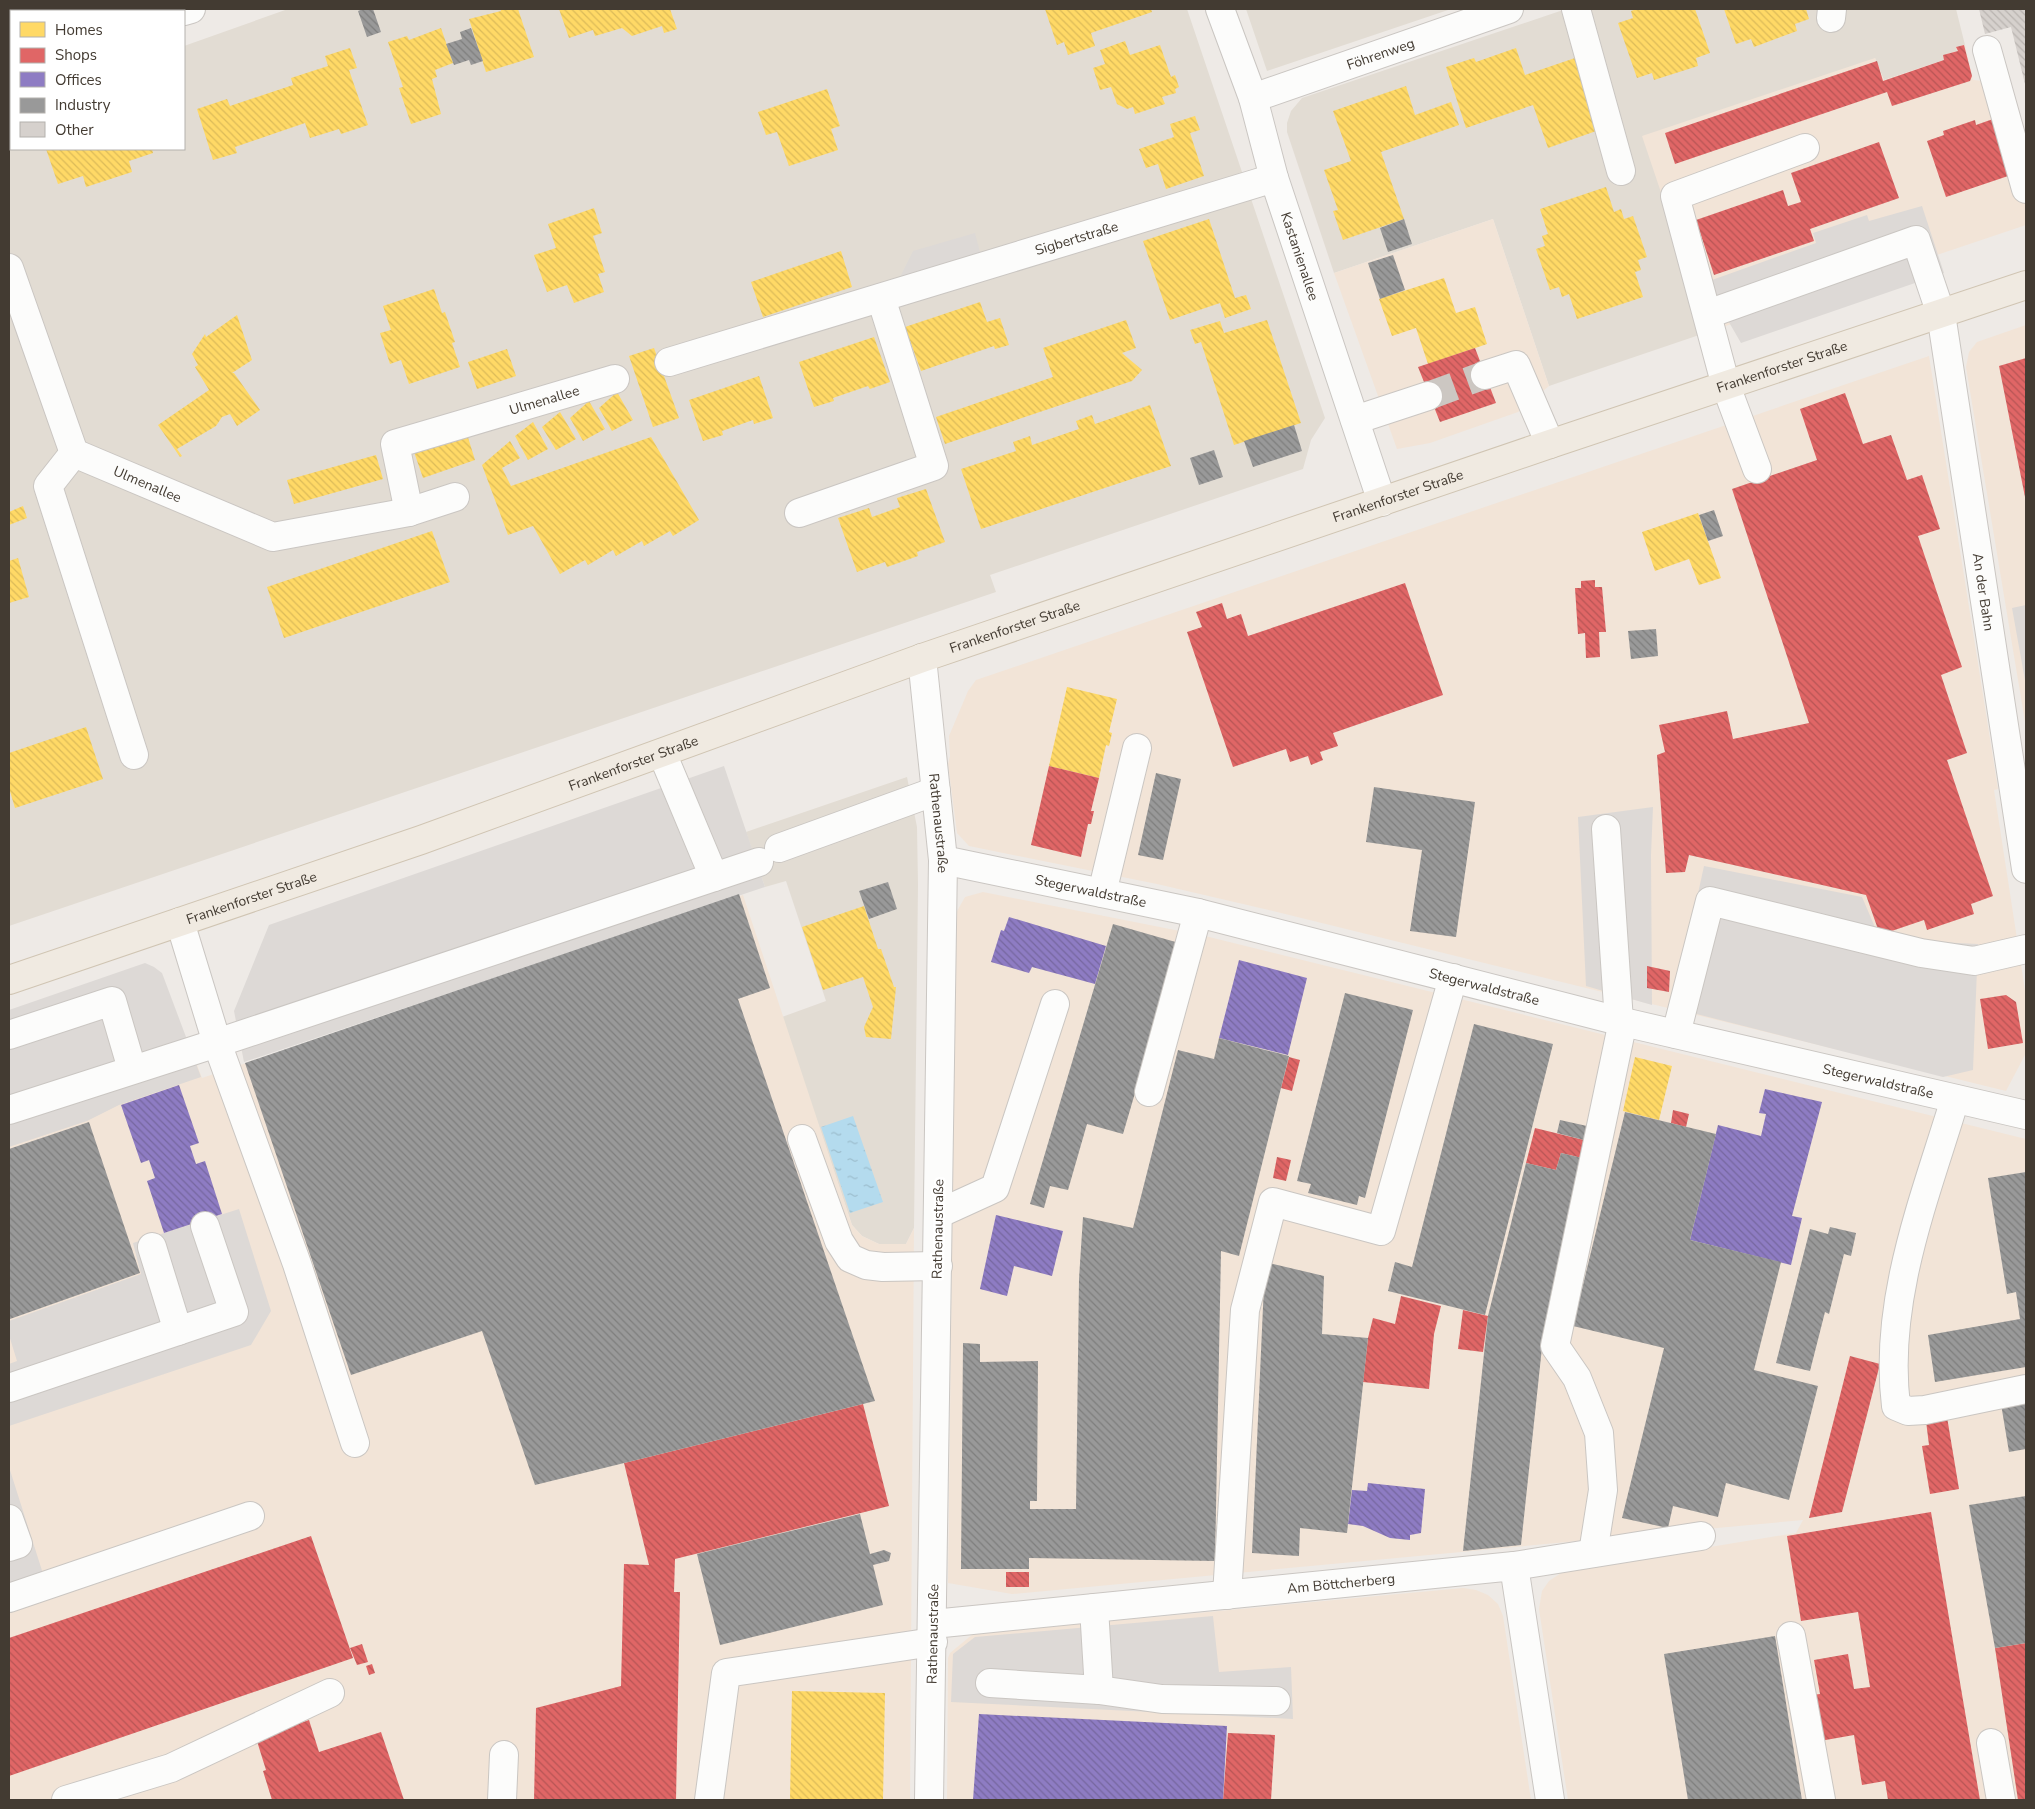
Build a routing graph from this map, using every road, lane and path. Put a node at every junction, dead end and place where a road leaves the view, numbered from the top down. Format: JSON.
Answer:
{"nodes":[{"id":1,"x":1220,"y":9,"type":"edge"},
{"id":2,"x":1509,"y":9,"type":"edge"},
{"id":3,"x":1576,"y":9,"type":"edge"},
{"id":4,"x":1987,"y":50,"type":"dead end"},
{"id":5,"x":1253,"y":98,"type":"junction"},
{"id":6,"x":1805,"y":148,"type":"dead end"},
{"id":7,"x":1621,"y":171,"type":"dead end"},
{"id":8,"x":1274,"y":178,"type":"junction"},
{"id":9,"x":2026,"y":189,"type":"edge"},
{"id":10,"x":9,"y":268,"type":"edge"},
{"id":11,"x":2026,"y":285,"type":"edge"},
{"id":12,"x":881,"y":298,"type":"junction"},
{"id":13,"x":1708,"y":314,"type":"junction"},
{"id":14,"x":1941,"y":314,"type":"junction"},
{"id":15,"x":669,"y":362,"type":"dead end"},
{"id":16,"x":1485,"y":375,"type":"tunnel mouth"},
{"id":17,"x":615,"y":379,"type":"dead end"},
{"id":18,"x":1726,"y":386,"type":"junction"},
{"id":19,"x":1428,"y":396,"type":"tunnel mouth"},
{"id":20,"x":1355,"y":420,"type":"junction"},
{"id":21,"x":1550,"y":444,"type":"junction"},
{"id":22,"x":74,"y":453,"type":"junction"},
{"id":23,"x":1757,"y":469,"type":"dead end"},
{"id":24,"x":455,"y":497,"type":"dead end"},
{"id":25,"x":1382,"y":502,"type":"junction"},
{"id":26,"x":409,"y":512,"type":"junction"},
{"id":27,"x":800,"y":513,"type":"dead end"},
{"id":28,"x":922,"y":658,"type":"junction"},
{"id":29,"x":2016,"y":739,"type":"edge"},
{"id":30,"x":1137,"y":748,"type":"dead end"},
{"id":31,"x":662,"y":753,"type":"junction"},
{"id":32,"x":134,"y":755,"type":"dead end"},
{"id":33,"x":936,"y":792,"type":"junction"},
{"id":34,"x":1606,"y":829,"type":"dead end"},
{"id":35,"x":942,"y":860,"type":"junction"},
{"id":36,"x":2026,"y":869,"type":"edge"},
{"id":37,"x":714,"y":877,"type":"junction"},
{"id":38,"x":1102,"y":893,"type":"junction"},
{"id":39,"x":1198,"y":913,"type":"junction"},
{"id":40,"x":180,"y":922,"type":"junction"},
{"id":41,"x":2026,"y":949,"type":"edge"},
{"id":42,"x":1453,"y":978,"type":"junction"},
{"id":43,"x":9,"y":980,"type":"edge"},
{"id":44,"x":1055,"y":1004,"type":"dead end"},
{"id":45,"x":1621,"y":1021,"type":"junction"},
{"id":46,"x":1676,"y":1034,"type":"junction"},
{"id":47,"x":9,"y":1035,"type":"edge"},
{"id":48,"x":218,"y":1043,"type":"junction"},
{"id":49,"x":132,"y":1069,"type":"junction"},
{"id":50,"x":1149,"y":1092,"type":"dead end"},
{"id":51,"x":1955,"y":1098,"type":"junction"},
{"id":52,"x":9,"y":1110,"type":"edge"},
{"id":53,"x":2026,"y":1115,"type":"edge"},
{"id":54,"x":802,"y":1139,"type":"dead end"},
{"id":55,"x":938,"y":1214,"type":"junction"},
{"id":56,"x":205,"y":1226,"type":"dead end"},
{"id":57,"x":152,"y":1247,"type":"dead end"},
{"id":58,"x":938,"y":1266,"type":"junction"},
{"id":59,"x":178,"y":1331,"type":"junction"},
{"id":60,"x":9,"y":1388,"type":"edge"},
{"id":61,"x":2026,"y":1389,"type":"edge"},
{"id":62,"x":355,"y":1443,"type":"dead end"},
{"id":63,"x":250,"y":1516,"type":"dead end"},
{"id":64,"x":9,"y":1519,"type":"edge"},
{"id":65,"x":1701,"y":1536,"type":"dead end"},
{"id":66,"x":9,"y":1548,"type":"edge"},
{"id":67,"x":1594,"y":1554,"type":"junction"},
{"id":68,"x":1514,"y":1566,"type":"junction"},
{"id":69,"x":1227,"y":1595,"type":"junction"},
{"id":70,"x":9,"y":1598,"type":"edge"},
{"id":71,"x":1094,"y":1608,"type":"junction"},
{"id":72,"x":933,"y":1633,"type":"junction"},
{"id":73,"x":1791,"y":1636,"type":"dead end"},
{"id":74,"x":990,"y":1683,"type":"dead end"},
{"id":75,"x":1099,"y":1690,"type":"junction"},
{"id":76,"x":330,"y":1693,"type":"dead end"},
{"id":77,"x":1276,"y":1701,"type":"dead end"},
{"id":78,"x":1991,"y":1744,"type":"dead end"},
{"id":79,"x":504,"y":1755,"type":"dead end"},
{"id":80,"x":66,"y":1800,"type":"edge"},
{"id":81,"x":502,"y":1800,"type":"edge"},
{"id":82,"x":710,"y":1800,"type":"edge"},
{"id":83,"x":929,"y":1800,"type":"edge"},
{"id":84,"x":1550,"y":1800,"type":"edge"},
{"id":85,"x":1821,"y":1800,"type":"edge"},
{"id":86,"x":2000,"y":1800,"type":"edge"}],
"edges":[{"from":1,"to":5,"type":"street","name":"Kastanienallee"},
{"from":2,"to":5,"type":"street","name":"Föhrenweg"},
{"from":3,"to":7,"type":"street"},
{"from":4,"to":9,"type":"street"},
{"from":5,"to":8,"type":"street","name":"Kastanienallee"},
{"from":6,"to":13,"type":"street"},
{"from":8,"to":12,"type":"street","name":"Sigbertstraße"},
{"from":8,"to":20,"type":"street","name":"Kastanienallee"},
{"from":10,"to":22,"type":"street"},
{"from":11,"to":14,"type":"main road","name":"Frankenforster Straße"},
{"from":12,"to":15,"type":"street","name":"Sigbertstraße"},
{"from":12,"to":27,"type":"street"},
{"from":13,"to":14,"type":"street","name":"An der Bahn"},
{"from":13,"to":18,"type":"street"},
{"from":14,"to":18,"type":"main road","name":"Frankenforster Straße"},
{"from":14,"to":29,"type":"street","name":"An der Bahn"},
{"from":16,"to":21,"type":"street"},
{"from":17,"to":26,"type":"street","name":"Ulmenallee"},
{"from":18,"to":21,"type":"main road","name":"Frankenforster Straße"},
{"from":18,"to":23,"type":"street"},
{"from":19,"to":20,"type":"street"},
{"from":20,"to":25,"type":"street","name":"Kastanienallee"},
{"from":21,"to":25,"type":"main road","name":"Frankenforster Straße"},
{"from":22,"to":26,"type":"street","name":"Ulmenallee"},
{"from":22,"to":32,"type":"street"},
{"from":24,"to":26,"type":"street","name":"Ulmenallee"},
{"from":25,"to":28,"type":"main road","name":"Frankenforster Straße"},
{"from":28,"to":31,"type":"main road","name":"Frankenforster Straße"},
{"from":28,"to":33,"type":"street","name":"Rathenaustraße"},
{"from":29,"to":36,"type":"street","name":"An der Bahn"},
{"from":30,"to":38,"type":"street"},
{"from":31,"to":37,"type":"street"},
{"from":31,"to":40,"type":"main road","name":"Frankenforster Straße"},
{"from":33,"to":35,"type":"street","name":"Rathenaustraße"},
{"from":33,"to":37,"type":"street"},
{"from":34,"to":45,"type":"street"},
{"from":35,"to":38,"type":"street","name":"Stegerwaldstraße"},
{"from":35,"to":55,"type":"street","name":"Rathenaustraße"},
{"from":37,"to":48,"type":"street"},
{"from":38,"to":39,"type":"street","name":"Stegerwaldstraße"},
{"from":39,"to":42,"type":"street","name":"Stegerwaldstraße"},
{"from":39,"to":50,"type":"street"},
{"from":40,"to":43,"type":"main road","name":"Frankenforster Straße"},
{"from":40,"to":48,"type":"street"},
{"from":41,"to":46,"type":"street"},
{"from":42,"to":45,"type":"street","name":"Stegerwaldstraße"},
{"from":42,"to":69,"type":"street"},
{"from":44,"to":55,"type":"street"},
{"from":45,"to":46,"type":"street","name":"Stegerwaldstraße"},
{"from":45,"to":67,"type":"street"},
{"from":46,"to":51,"type":"street","name":"Stegerwaldstraße"},
{"from":47,"to":49,"type":"street"},
{"from":48,"to":49,"type":"street"},
{"from":48,"to":62,"type":"street"},
{"from":49,"to":52,"type":"street"},
{"from":51,"to":53,"type":"street","name":"Stegerwaldstraße"},
{"from":51,"to":61,"type":"street"},
{"from":54,"to":58,"type":"street"},
{"from":55,"to":58,"type":"street","name":"Rathenaustraße"},
{"from":56,"to":59,"type":"street"},
{"from":57,"to":59,"type":"street"},
{"from":58,"to":72,"type":"street","name":"Rathenaustraße"},
{"from":59,"to":60,"type":"street"},
{"from":63,"to":70,"type":"street"},
{"from":64,"to":66,"type":"street"},
{"from":65,"to":67,"type":"street","name":"Am Böttcherberg"},
{"from":67,"to":68,"type":"street","name":"Am Böttcherberg"},
{"from":68,"to":69,"type":"street","name":"Am Böttcherberg"},
{"from":68,"to":84,"type":"street"},
{"from":69,"to":71,"type":"street","name":"Am Böttcherberg"},
{"from":71,"to":72,"type":"street","name":"Am Böttcherberg"},
{"from":71,"to":75,"type":"street"},
{"from":72,"to":82,"type":"street","name":"Am Böttcherberg"},
{"from":72,"to":83,"type":"street","name":"Rathenaustraße"},
{"from":73,"to":85,"type":"street"},
{"from":74,"to":75,"type":"street"},
{"from":75,"to":77,"type":"street"},
{"from":76,"to":80,"type":"street"},
{"from":78,"to":86,"type":"street"},
{"from":79,"to":81,"type":"street"}]}
